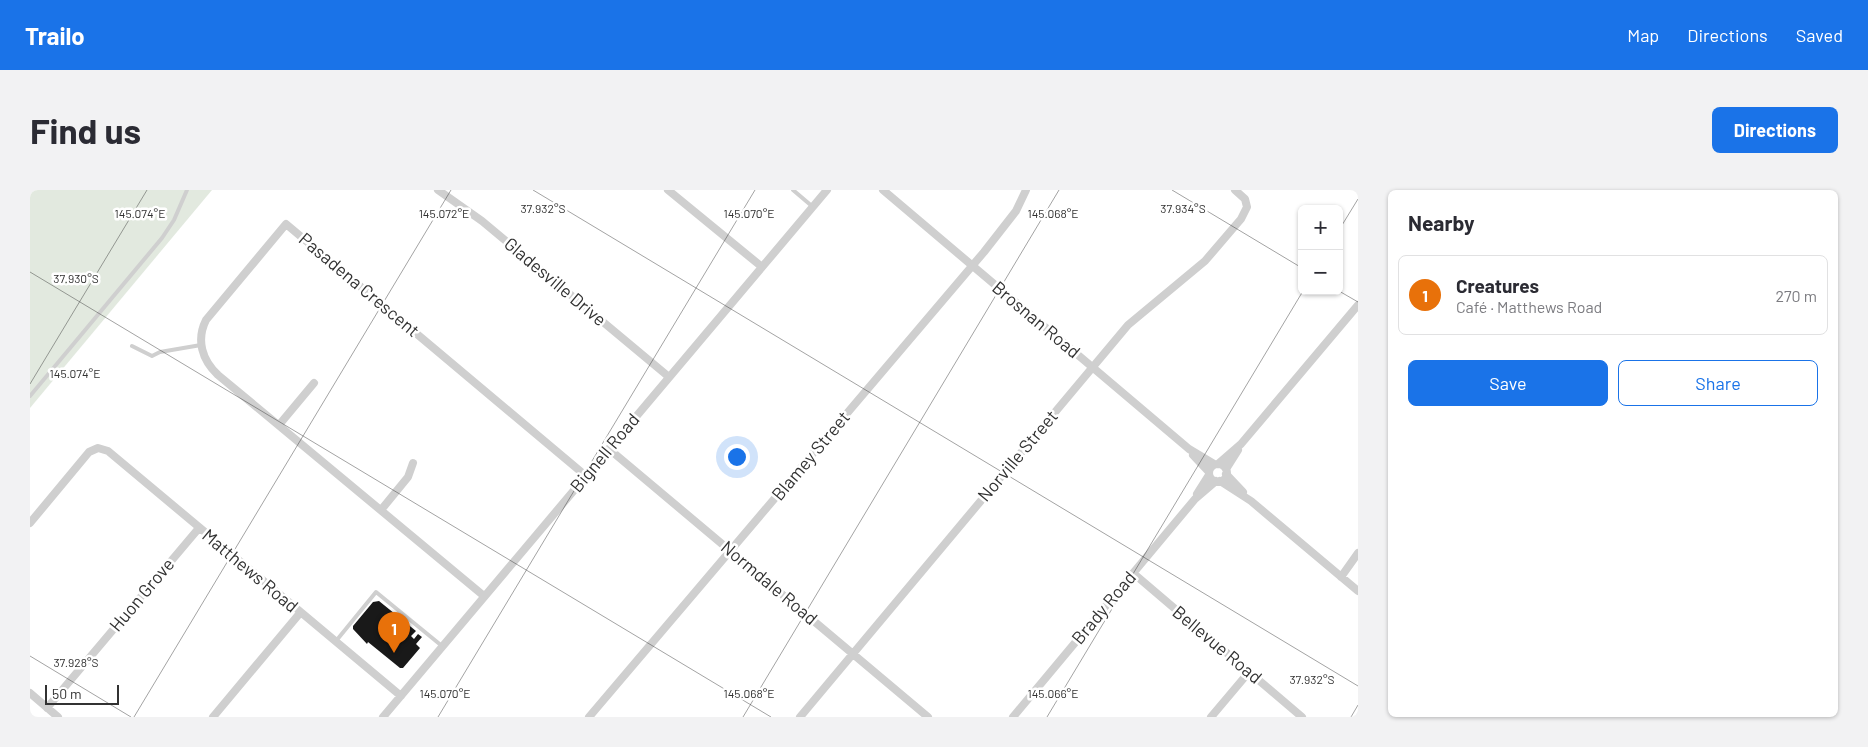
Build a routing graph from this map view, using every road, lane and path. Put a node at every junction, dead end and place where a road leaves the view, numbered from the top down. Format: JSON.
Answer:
{"nodes":[{"id":1,"x":187,"y":190,"type":"edge"},
{"id":2,"x":438,"y":190,"type":"edge"},
{"id":3,"x":668,"y":190,"type":"edge"},
{"id":4,"x":793,"y":190,"type":"edge"},
{"id":5,"x":827,"y":190,"type":"edge"},
{"id":6,"x":883,"y":190,"type":"edge"},
{"id":7,"x":1026,"y":190,"type":"edge"},
{"id":8,"x":1235,"y":190,"type":"edge"},
{"id":9,"x":813,"y":207,"type":"junction"},
{"id":10,"x":972,"y":266,"type":"junction"},
{"id":11,"x":762,"y":267,"type":"junction"},
{"id":12,"x":1358,"y":305,"type":"edge"},
{"id":13,"x":201,"y":345,"type":"junction"},
{"id":14,"x":132,"y":346,"type":"dead end"},
{"id":15,"x":1092,"y":368,"type":"junction"},
{"id":16,"x":669,"y":377,"type":"junction"},
{"id":17,"x":314,"y":382,"type":"dead end"},
{"id":18,"x":30,"y":396,"type":"edge"},
{"id":19,"x":279,"y":425,"type":"junction"},
{"id":20,"x":1241,"y":444,"type":"junction"},
{"id":21,"x":609,"y":449,"type":"junction"},
{"id":22,"x":1189,"y":449,"type":"junction"},
{"id":23,"x":413,"y":463,"type":"dead end"},
{"id":24,"x":1216,"y":464,"type":"junction"},
{"id":25,"x":1226,"y":471,"type":"junction"},
{"id":26,"x":1209,"y":474,"type":"junction"},
{"id":27,"x":586,"y":476,"type":"junction"},
{"id":28,"x":1218,"y":481,"type":"junction"},
{"id":29,"x":1195,"y":498,"type":"junction"},
{"id":30,"x":1251,"y":501,"type":"junction"},
{"id":31,"x":381,"y":510,"type":"junction"},
{"id":32,"x":30,"y":522,"type":"edge"},
{"id":33,"x":199,"y":528,"type":"junction"},
{"id":34,"x":731,"y":551,"type":"junction"},
{"id":35,"x":1358,"y":553,"type":"edge"},
{"id":36,"x":1133,"y":574,"type":"junction"},
{"id":37,"x":1341,"y":577,"type":"junction"},
{"id":38,"x":1358,"y":591,"type":"edge"},
{"id":39,"x":484,"y":596,"type":"junction"},
{"id":40,"x":300,"y":613,"type":"junction"},
{"id":41,"x":335,"y":642,"type":"junction"},
{"id":42,"x":442,"y":646,"type":"junction"},
{"id":43,"x":852,"y":653,"type":"junction"},
{"id":44,"x":1249,"y":672,"type":"junction"},
{"id":45,"x":30,"y":694,"type":"edge"},
{"id":46,"x":400,"y":696,"type":"junction"},
{"id":47,"x":48,"y":708,"type":"junction"},
{"id":48,"x":58,"y":717,"type":"edge"},
{"id":49,"x":212,"y":717,"type":"edge"},
{"id":50,"x":383,"y":717,"type":"edge"},
{"id":51,"x":589,"y":717,"type":"edge"},
{"id":52,"x":800,"y":717,"type":"edge"},
{"id":53,"x":928,"y":717,"type":"edge"},
{"id":54,"x":1013,"y":717,"type":"edge"},
{"id":55,"x":1212,"y":717,"type":"edge"},
{"id":56,"x":1302,"y":717,"type":"edge"}],
"edges":[{"from":1,"to":18,"type":"lane"},
{"from":2,"to":16,"type":"street","name":"Gladesville Drive"},
{"from":3,"to":11,"type":"street"},
{"from":4,"to":9,"type":"lane"},
{"from":5,"to":9,"type":"street","name":"Bignell Road"},
{"from":6,"to":10,"type":"street","name":"Brosnan Road"},
{"from":7,"to":10,"type":"street","name":"Blamey Street"},
{"from":8,"to":15,"type":"street","name":"Norville Street"},
{"from":9,"to":11,"type":"street","name":"Bignell Road"},
{"from":10,"to":15,"type":"street","name":"Brosnan Road"},
{"from":10,"to":34,"type":"street","name":"Blamey Street"},
{"from":11,"to":16,"type":"street","name":"Bignell Road"},
{"from":12,"to":20,"type":"street"},
{"from":13,"to":14,"type":"lane"},
{"from":13,"to":19,"type":"street"},
{"from":13,"to":27,"type":"street","name":"Pasadena Crescent"},
{"from":15,"to":22,"type":"street","name":"Brosnan Road"},
{"from":15,"to":43,"type":"street","name":"Norville Street"},
{"from":16,"to":21,"type":"street","name":"Bignell Road"},
{"from":17,"to":19,"type":"street"},
{"from":19,"to":31,"type":"street"},
{"from":20,"to":24,"type":"street"},
{"from":20,"to":25,"type":"street"},
{"from":21,"to":27,"type":"street","name":"Bignell Road"},
{"from":21,"to":34,"type":"street","name":"Normdale Road"},
{"from":22,"to":24,"type":"street","name":"Brosnan Road"},
{"from":22,"to":26,"type":"street","name":"Brosnan Road"},
{"from":23,"to":31,"type":"street"},
{"from":24,"to":25,"type":"street","name":"Brosnan Road"},
{"from":24,"to":26,"type":"street","name":"Brady Road"},
{"from":25,"to":28,"type":"street","name":"Brady Road"},
{"from":25,"to":30,"type":"street"},
{"from":26,"to":28,"type":"street","name":"Brosnan Road"},
{"from":26,"to":29,"type":"street","name":"Brady Road"},
{"from":27,"to":39,"type":"street","name":"Bignell Road"},
{"from":28,"to":29,"type":"street","name":"Brady Road"},
{"from":28,"to":30,"type":"street"},
{"from":29,"to":36,"type":"street","name":"Brady Road"},
{"from":30,"to":37,"type":"street"},
{"from":31,"to":39,"type":"street"},
{"from":32,"to":33,"type":"street","name":"Matthews Road"},
{"from":33,"to":40,"type":"street","name":"Matthews Road"},
{"from":33,"to":47,"type":"street","name":"Huon Grove"},
{"from":34,"to":43,"type":"street","name":"Normdale Road"},
{"from":34,"to":51,"type":"street","name":"Blamey Street"},
{"from":35,"to":37,"type":"street"},
{"from":36,"to":44,"type":"street","name":"Bellevue Road"},
{"from":36,"to":54,"type":"street","name":"Brady Road"},
{"from":37,"to":38,"type":"street"},
{"from":39,"to":42,"type":"street","name":"Bignell Road"},
{"from":40,"to":41,"type":"street","name":"Matthews Road"},
{"from":40,"to":49,"type":"street"},
{"from":41,"to":42,"type":"lane"},
{"from":41,"to":46,"type":"street","name":"Matthews Road"},
{"from":42,"to":46,"type":"street","name":"Bignell Road"},
{"from":43,"to":52,"type":"street","name":"Norville Street"},
{"from":43,"to":53,"type":"street","name":"Normdale Road"},
{"from":44,"to":55,"type":"street"},
{"from":44,"to":56,"type":"street","name":"Bellevue Road"},
{"from":45,"to":47,"type":"street"},
{"from":46,"to":50,"type":"street","name":"Bignell Road"},
{"from":47,"to":48,"type":"street"}]}
